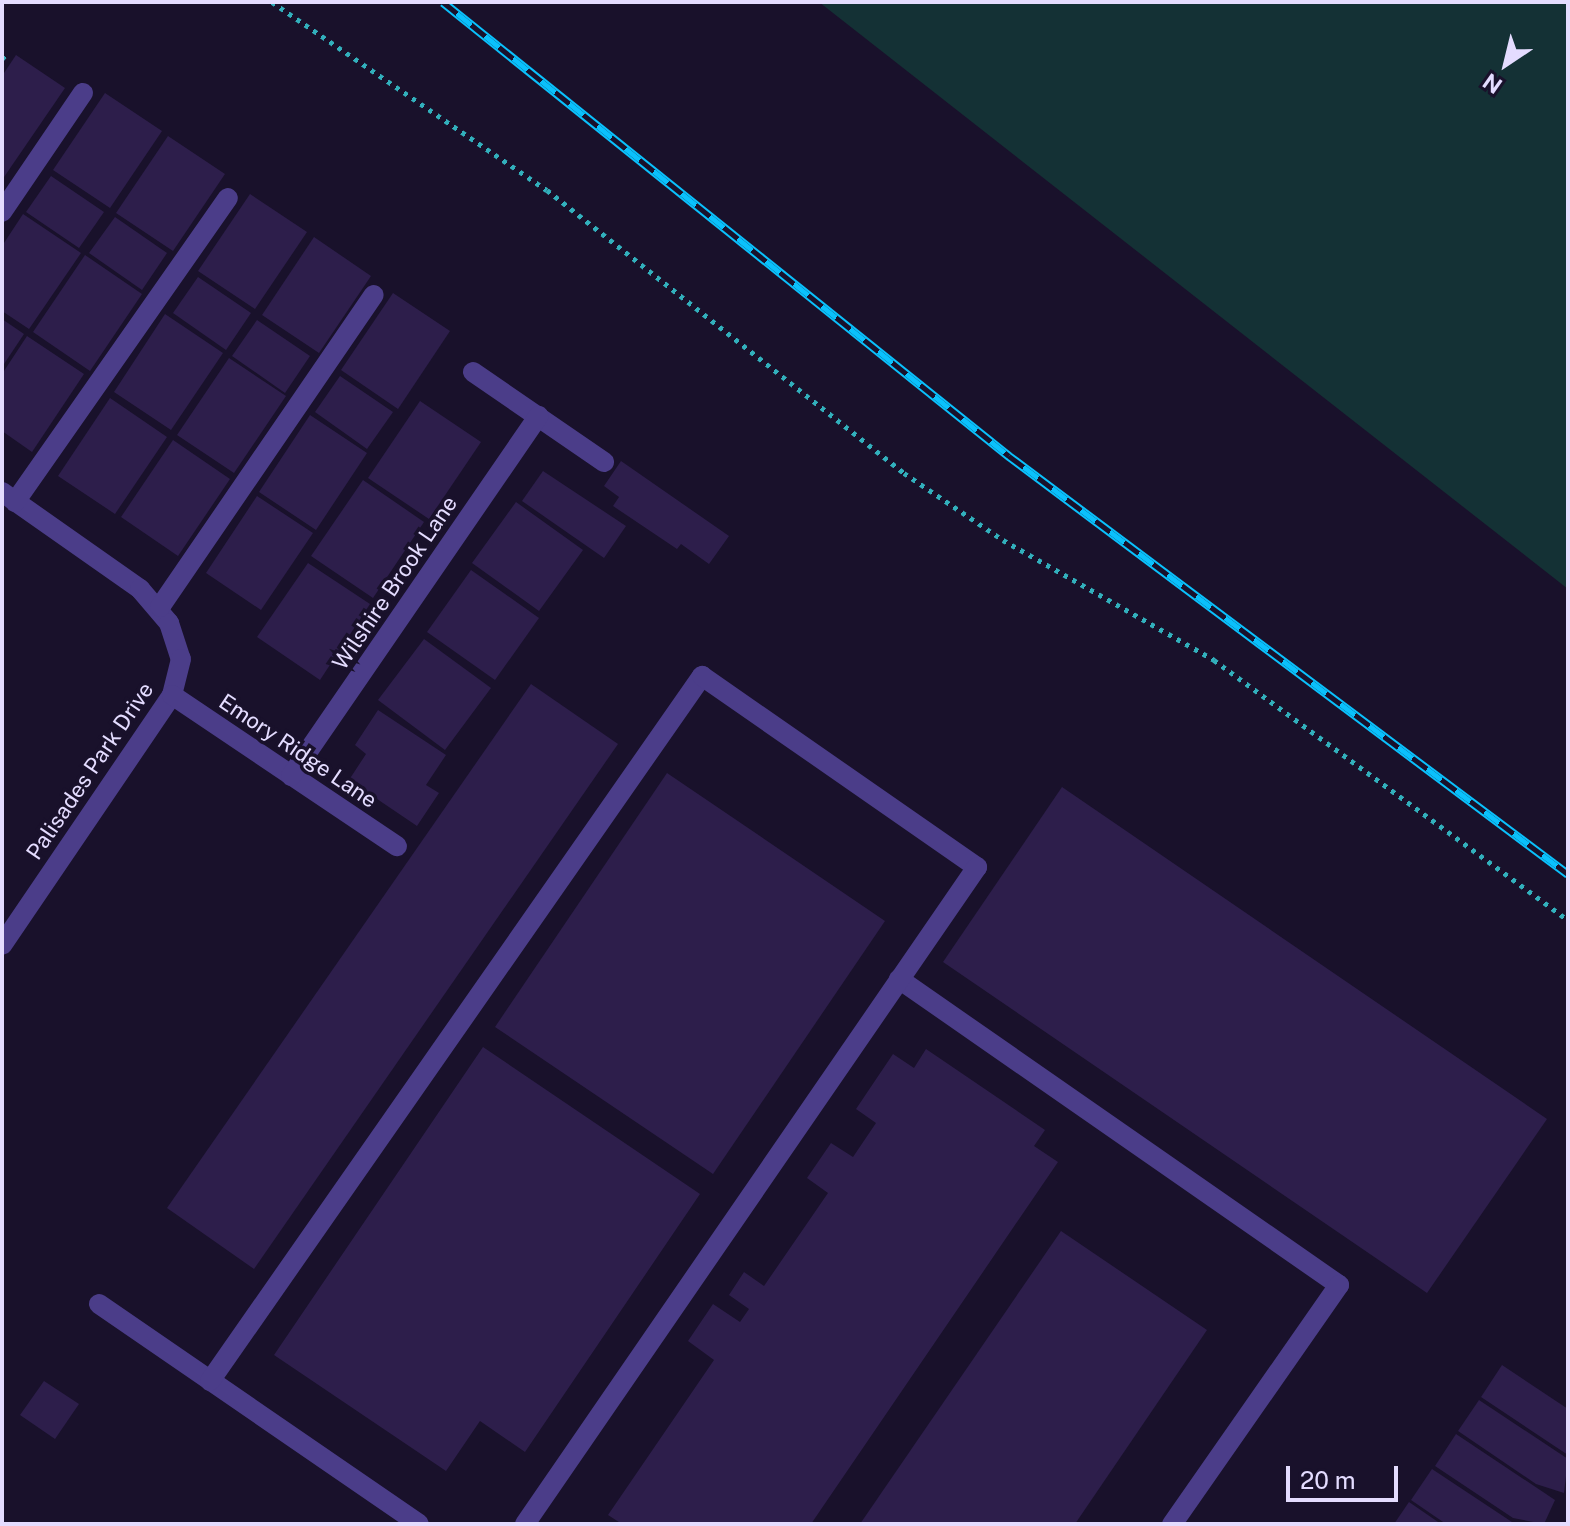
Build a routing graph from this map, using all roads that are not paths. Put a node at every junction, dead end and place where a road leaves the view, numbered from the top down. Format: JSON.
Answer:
{"nodes":[{"id":1,"x":83,"y":93,"type":"dead end"},
{"id":2,"x":228,"y":198,"type":"dead end"},
{"id":3,"x":2,"y":212,"type":"edge"},
{"id":4,"x":374,"y":295,"type":"dead end"},
{"id":5,"x":473,"y":372,"type":"dead end"},
{"id":6,"x":538,"y":416,"type":"junction"},
{"id":7,"x":604,"y":462,"type":"dead end"},
{"id":8,"x":9,"y":497,"type":"edge"},
{"id":9,"x":160,"y":607,"type":"junction"},
{"id":10,"x":172,"y":695,"type":"junction"},
{"id":11,"x":291,"y":776,"type":"junction"},
{"id":12,"x":397,"y":846,"type":"dead end"},
{"id":13,"x":2,"y":945,"type":"edge"},
{"id":14,"x":899,"y":979,"type":"junction"},
{"id":15,"x":99,"y":1304,"type":"dead end"},
{"id":16,"x":210,"y":1381,"type":"junction"},
{"id":17,"x":419,"y":1524,"type":"edge"},
{"id":18,"x":525,"y":1524,"type":"edge"},
{"id":19,"x":1172,"y":1524,"type":"edge"}],
"edges":[{"from":1,"to":3,"type":"street"},
{"from":2,"to":8,"type":"street"},
{"from":4,"to":9,"type":"street"},
{"from":5,"to":6,"type":"street"},
{"from":6,"to":7,"type":"street"},
{"from":6,"to":11,"type":"street","name":"Wilshire Brook Lane"},
{"from":8,"to":9,"type":"street"},
{"from":9,"to":10,"type":"street","name":"Palisades Park Drive"},
{"from":10,"to":11,"type":"street","name":"Emory Ridge Lane"},
{"from":10,"to":13,"type":"street","name":"Palisades Park Drive"},
{"from":11,"to":12,"type":"street","name":"Emory Ridge Lane"},
{"from":14,"to":16,"type":"street"},
{"from":14,"to":18,"type":"street"},
{"from":14,"to":19,"type":"street"},
{"from":15,"to":16,"type":"street"},
{"from":16,"to":17,"type":"street"}]}
